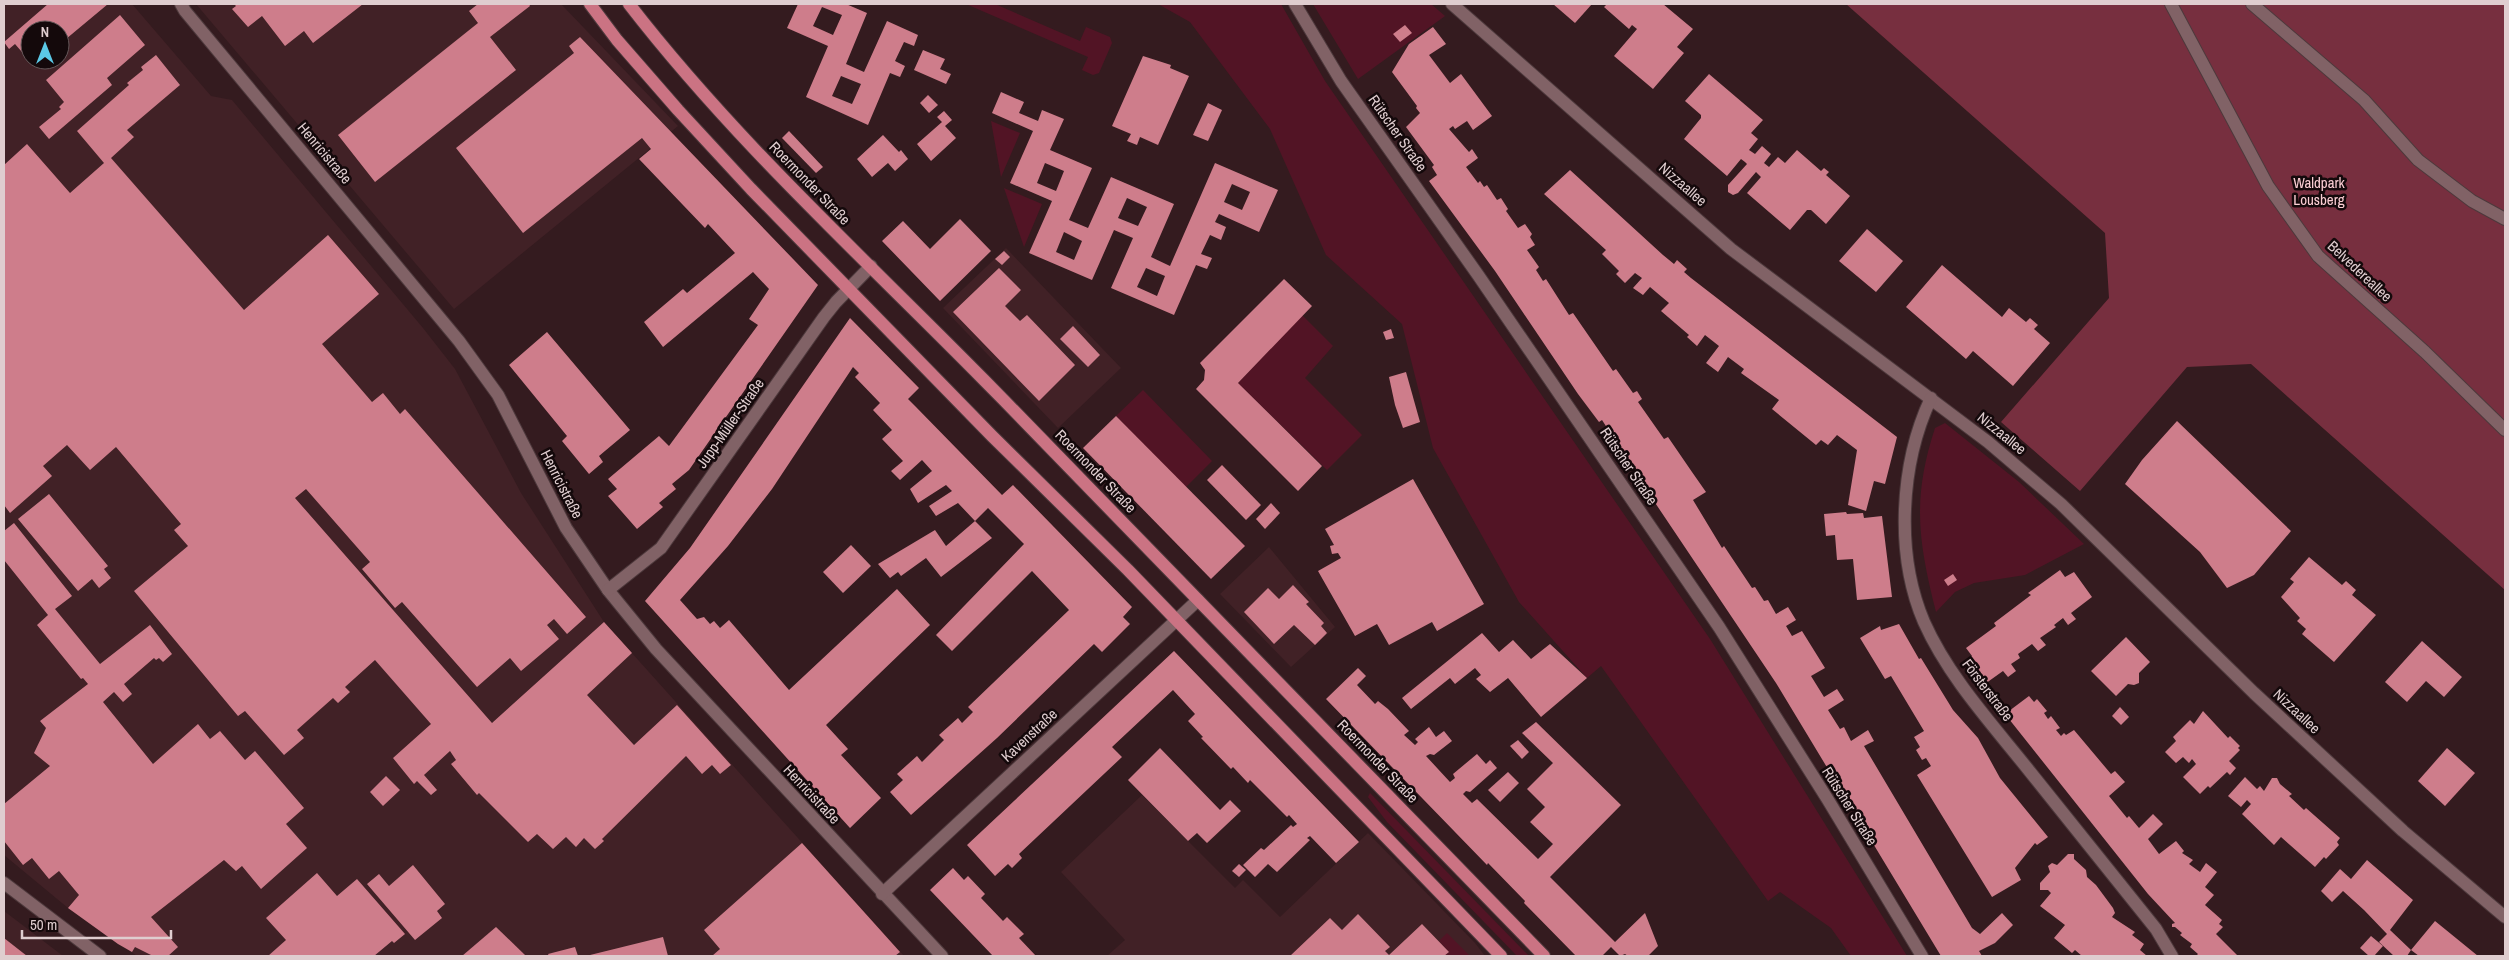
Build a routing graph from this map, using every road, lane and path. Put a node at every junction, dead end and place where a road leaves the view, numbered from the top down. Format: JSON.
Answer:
{"nodes":[{"id":1,"x":181,"y":4,"type":"edge"},
{"id":2,"x":590,"y":4,"type":"edge"},
{"id":3,"x":629,"y":4,"type":"edge"},
{"id":4,"x":1295,"y":4,"type":"edge"},
{"id":5,"x":1452,"y":4,"type":"edge"},
{"id":6,"x":2171,"y":4,"type":"edge"},
{"id":7,"x":2252,"y":4,"type":"edge"},
{"id":8,"x":2505,"y":219,"type":"edge"},
{"id":9,"x":871,"y":266,"type":"junction"},
{"id":10,"x":848,"y":289,"type":"junction"},
{"id":11,"x":1931,"y":398,"type":"junction"},
{"id":12,"x":2505,"y":430,"type":"edge"},
{"id":13,"x":608,"y":590,"type":"junction"},
{"id":14,"x":1198,"y":600,"type":"junction"},
{"id":15,"x":1176,"y":620,"type":"junction"},
{"id":16,"x":4,"y":883,"type":"edge"},
{"id":17,"x":882,"y":894,"type":"junction"},
{"id":18,"x":2505,"y":916,"type":"edge"},
{"id":19,"x":100,"y":956,"type":"edge"},
{"id":20,"x":942,"y":956,"type":"edge"},
{"id":21,"x":1501,"y":956,"type":"edge"},
{"id":22,"x":1544,"y":956,"type":"edge"},
{"id":23,"x":1922,"y":956,"type":"edge"},
{"id":24,"x":2172,"y":956,"type":"edge"}],
"edges":[{"from":1,"to":13,"type":"street","name":"Henricistraße"},
{"from":2,"to":10,"type":"main road"},
{"from":3,"to":9,"type":"main road","name":"Roermonder Straße"},
{"from":4,"to":23,"type":"street","name":"Rütscher Straße"},
{"from":5,"to":11,"type":"street","name":"Nizzaallee"},
{"from":6,"to":12,"type":"street","name":"Belvedereallee"},
{"from":7,"to":8,"type":"street"},
{"from":9,"to":10,"type":"street","name":"Jupp-Müller-Straße"},
{"from":9,"to":14,"type":"main road","name":"Roermonder Straße"},
{"from":10,"to":13,"type":"street","name":"Jupp-Müller-Straße"},
{"from":10,"to":15,"type":"main road"},
{"from":11,"to":18,"type":"street","name":"Nizzaallee"},
{"from":11,"to":24,"type":"street","name":"Försterstraße"},
{"from":13,"to":17,"type":"street","name":"Henricistraße"},
{"from":14,"to":15,"type":"street","name":"Kavenstraße"},
{"from":14,"to":22,"type":"main road","name":"Roermonder Straße"},
{"from":15,"to":17,"type":"street","name":"Kavenstraße"},
{"from":15,"to":21,"type":"main road"},
{"from":16,"to":19,"type":"street"},
{"from":17,"to":20,"type":"street","name":"Henricistraße"}]}
